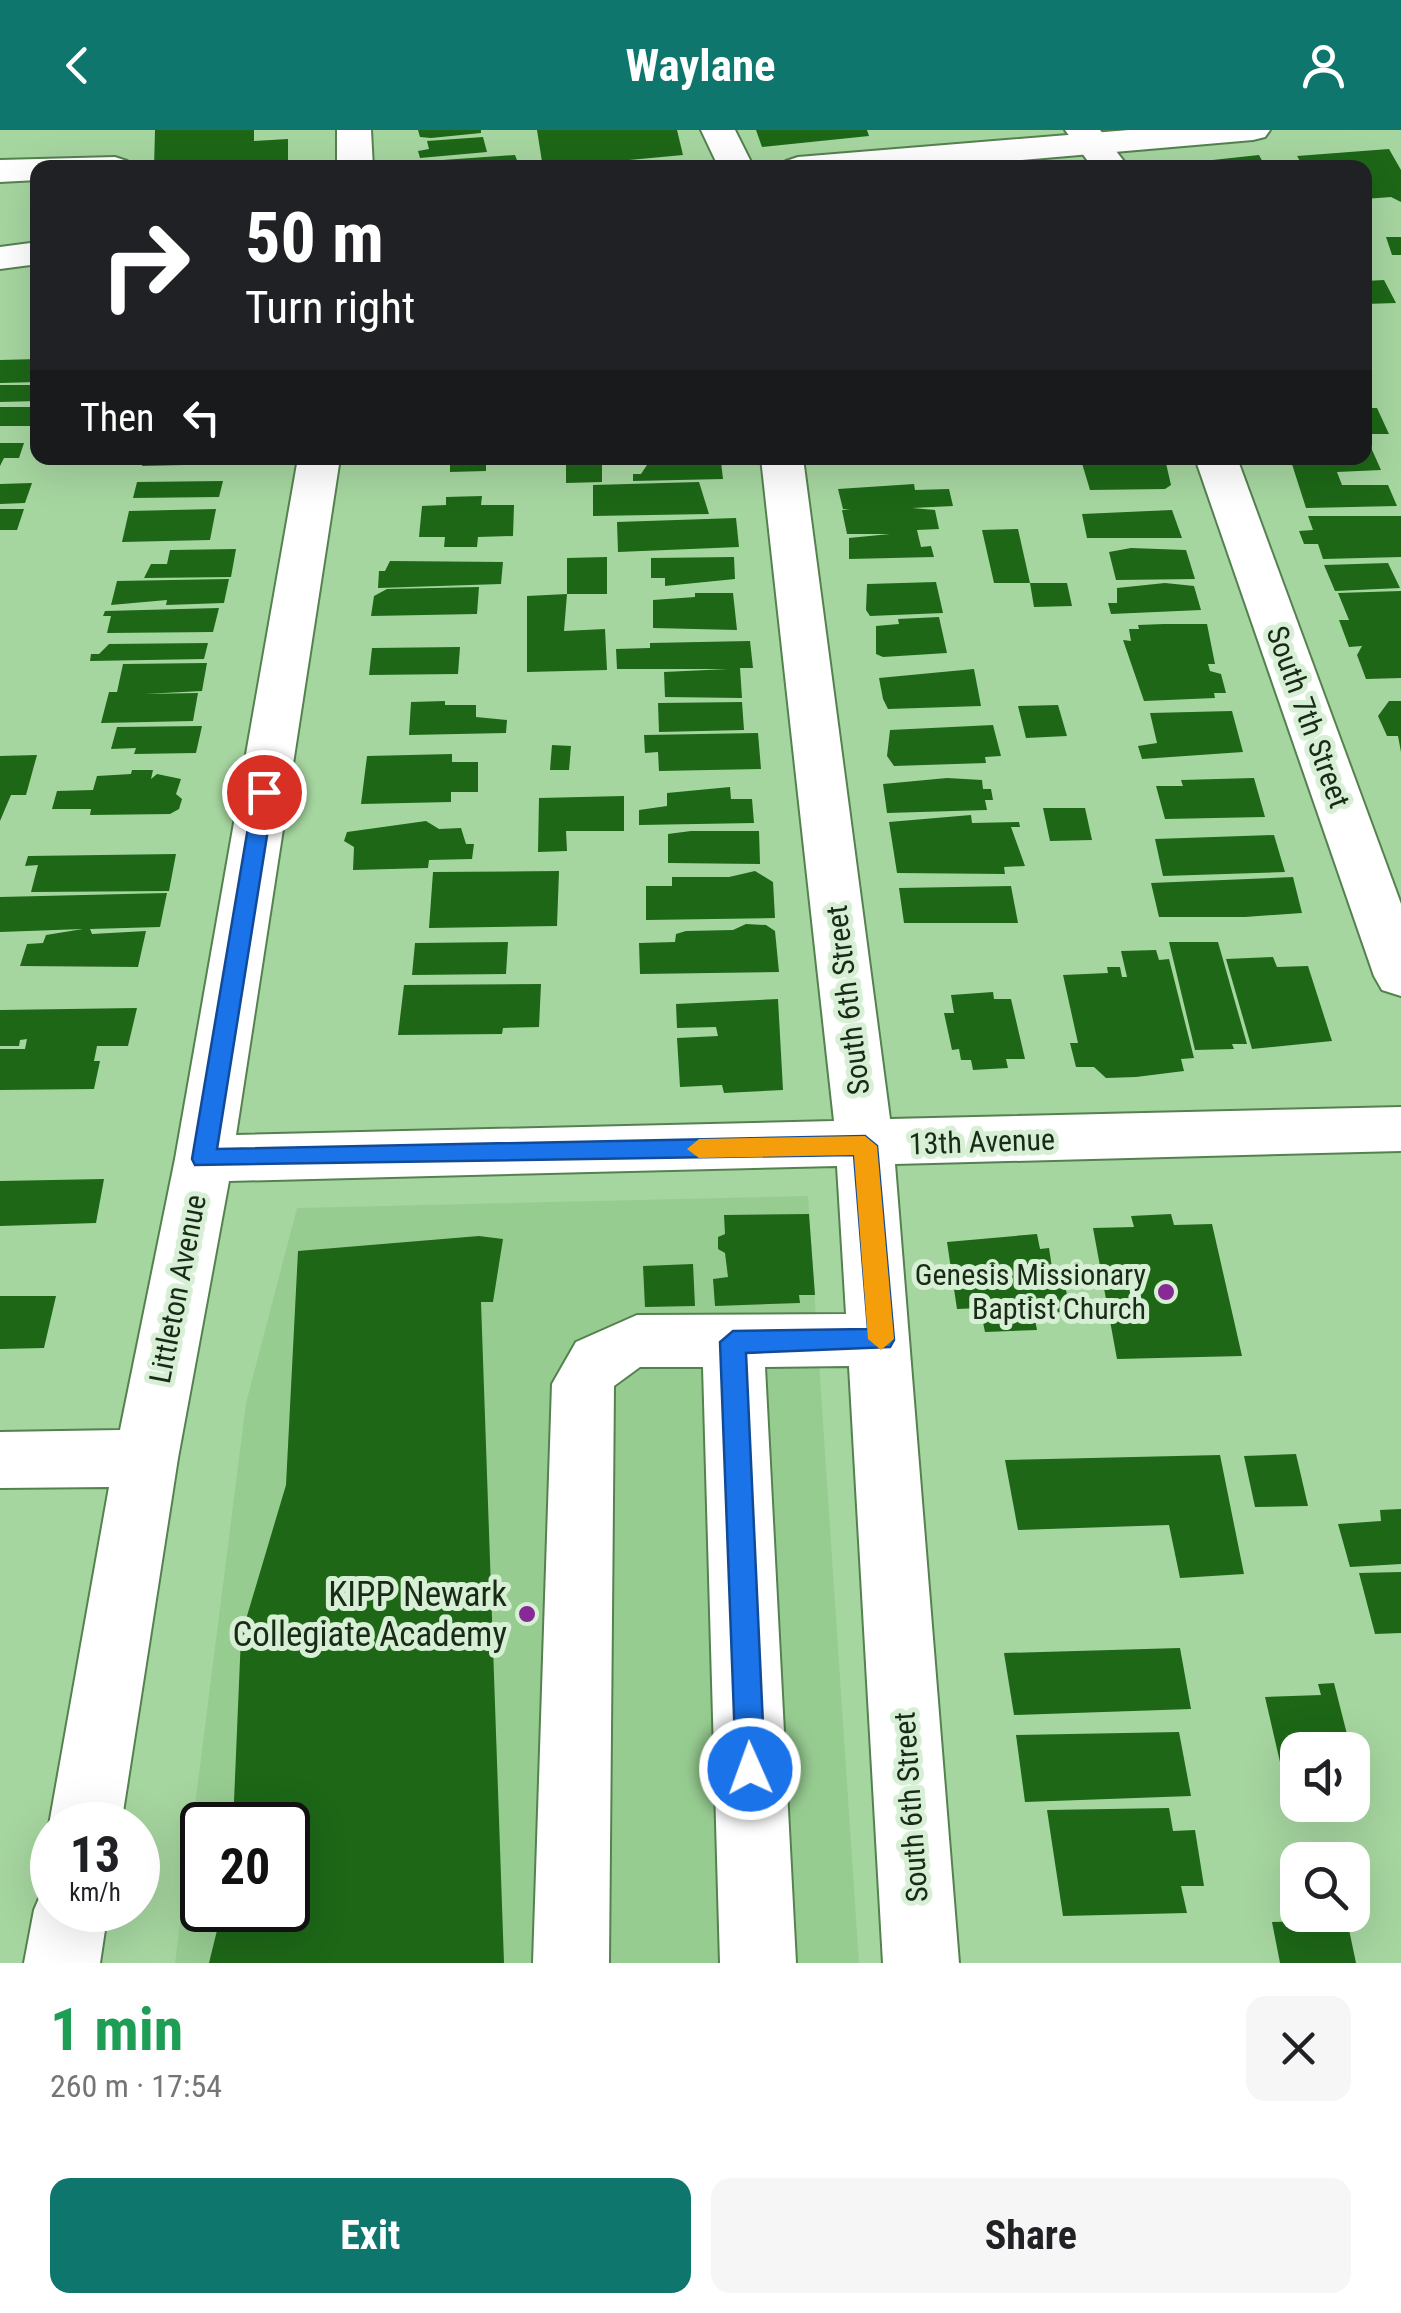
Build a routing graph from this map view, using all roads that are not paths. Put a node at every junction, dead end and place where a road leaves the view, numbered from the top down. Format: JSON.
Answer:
{"nodes":[{"id":1,"x":354,"y":130,"type":"edge"},
{"id":2,"x":718,"y":130,"type":"edge"},
{"id":3,"x":1252,"y":130,"type":"edge"},
{"id":4,"x":1095,"y":146,"type":"edge"},
{"id":5,"x":355,"y":160,"type":"edge"},
{"id":6,"x":733,"y":160,"type":"edge"},
{"id":7,"x":906,"y":160,"type":"edge"},
{"id":8,"x":30,"y":169,"type":"edge"},
{"id":9,"x":0,"y":171,"type":"edge"},
{"id":10,"x":30,"y":254,"type":"edge"},
{"id":11,"x":0,"y":258,"type":"edge"},
{"id":12,"x":318,"y":465,"type":"edge"},
{"id":13,"x":783,"y":465,"type":"edge"},
{"id":14,"x":1218,"y":465,"type":"edge"},
{"id":15,"x":1401,"y":976,"type":"edge"},
{"id":16,"x":1401,"y":1129,"type":"edge"},
{"id":17,"x":865,"y":1146,"type":"junction"},
{"id":18,"x":204,"y":1159,"type":"junction"},
{"id":19,"x":881,"y":1340,"type":"junction"},
{"id":20,"x":716,"y":1342,"type":"junction"},
{"id":21,"x":146,"y":1458,"type":"junction"},
{"id":22,"x":0,"y":1460,"type":"edge"},
{"id":23,"x":89,"y":1802,"type":"edge"},
{"id":24,"x":67,"y":1932,"type":"edge"},
{"id":25,"x":62,"y":1963,"type":"edge"},
{"id":26,"x":571,"y":1963,"type":"edge"},
{"id":27,"x":758,"y":1963,"type":"edge"},
{"id":28,"x":921,"y":1963,"type":"edge"}],
"edges":[{"from":1,"to":5,"type":"street"},
{"from":2,"to":6,"type":"street"},
{"from":3,"to":4,"type":"street"},
{"from":4,"to":7,"type":"street"},
{"from":8,"to":9,"type":"street"},
{"from":10,"to":11,"type":"street"},
{"from":12,"to":18,"type":"street","name":"Littleton Avenue"},
{"from":13,"to":17,"type":"street","name":"South 6th Street"},
{"from":14,"to":15,"type":"street","name":"South 7th Street"},
{"from":16,"to":17,"type":"street","name":"13th Avenue"},
{"from":17,"to":18,"type":"street","name":"13th Avenue"},
{"from":17,"to":19,"type":"street","name":"South 6th Street"},
{"from":18,"to":21,"type":"street","name":"Littleton Avenue"},
{"from":19,"to":20,"type":"street"},
{"from":19,"to":28,"type":"street","name":"South 6th Street"},
{"from":20,"to":26,"type":"street"},
{"from":20,"to":27,"type":"street"},
{"from":21,"to":22,"type":"street"},
{"from":21,"to":23,"type":"street","name":"Littleton Avenue"},
{"from":24,"to":25,"type":"street"}]}
